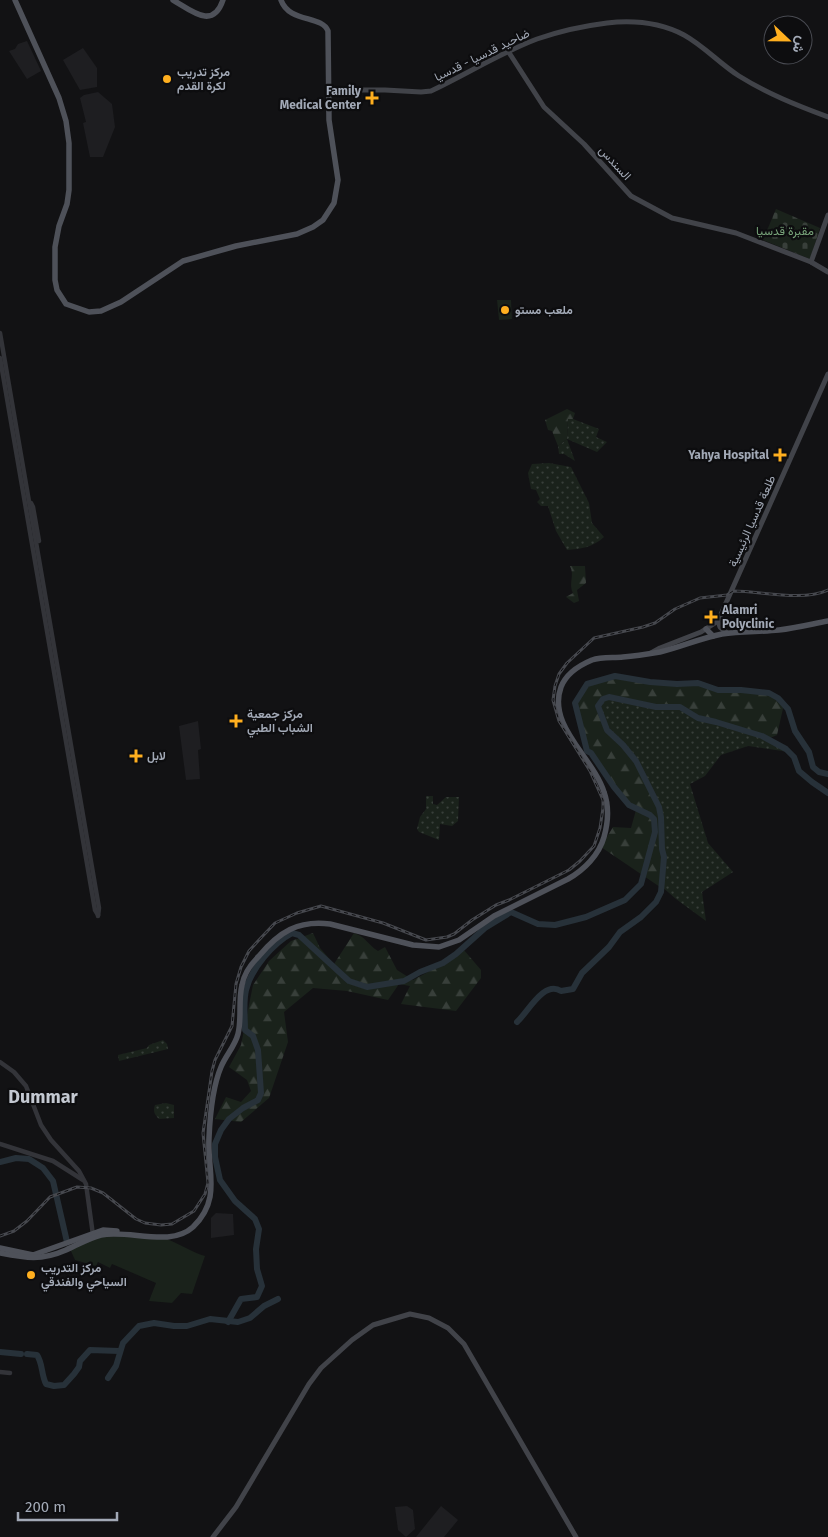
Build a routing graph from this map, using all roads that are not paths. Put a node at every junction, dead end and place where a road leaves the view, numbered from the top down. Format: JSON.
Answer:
{"nodes":[{"id":1,"x":15,"y":0,"type":"edge"},
{"id":2,"x":173,"y":0,"type":"edge"},
{"id":3,"x":223,"y":0,"type":"edge"},
{"id":4,"x":282,"y":0,"type":"edge"},
{"id":5,"x":508,"y":51,"type":"junction"},
{"id":6,"x":328,"y":90,"type":"junction"},
{"id":7,"x":828,"y":117,"type":"edge"},
{"id":8,"x":828,"y":215,"type":"edge"},
{"id":9,"x":811,"y":262,"type":"junction"},
{"id":10,"x":828,"y":272,"type":"edge"},
{"id":11,"x":0,"y":333,"type":"edge"},
{"id":12,"x":0,"y":358,"type":"edge"},
{"id":13,"x":828,"y":374,"type":"edge"},
{"id":14,"x":718,"y":621,"type":"junction"},
{"id":15,"x":828,"y":621,"type":"edge"},
{"id":16,"x":706,"y":629,"type":"junction"},
{"id":17,"x":728,"y":633,"type":"junction"},
{"id":18,"x":713,"y":636,"type":"junction"},
{"id":19,"x":650,"y":653,"type":"junction"},
{"id":20,"x":0,"y":1062,"type":"edge"},
{"id":21,"x":0,"y":1144,"type":"edge"},
{"id":22,"x":83,"y":1180,"type":"junction"},
{"id":23,"x":93,"y":1235,"type":"junction"},
{"id":24,"x":0,"y":1248,"type":"edge"},
{"id":25,"x":0,"y":1253,"type":"edge"},
{"id":26,"x":0,"y":1372,"type":"edge"},
{"id":27,"x":10,"y":1373,"type":"dead end"},
{"id":28,"x":213,"y":1537,"type":"edge"},
{"id":29,"x":576,"y":1537,"type":"edge"}],
"edges":[{"from":1,"to":6,"type":"main road"},
{"from":2,"to":3,"type":"main road"},
{"from":4,"to":6,"type":"main road"},
{"from":5,"to":6,"type":"main road","name":"ضاحيد قدسيا - قدسيا"},
{"from":5,"to":7,"type":"main road","name":"ضاحيد قدسيا - قدسيا"},
{"from":5,"to":9,"type":"main road","name":"السندس"},
{"from":8,"to":9,"type":"main road"},
{"from":9,"to":10,"type":"main road"},
{"from":11,"to":12,"type":"street"},
{"from":13,"to":14,"type":"main road","name":"طلعة قدسيا الرئيسية"},
{"from":14,"to":16,"type":"main road"},
{"from":14,"to":17,"type":"main road"},
{"from":15,"to":17,"type":"main road"},
{"from":16,"to":18,"type":"main road"},
{"from":16,"to":19,"type":"main road"},
{"from":17,"to":18,"type":"main road"},
{"from":18,"to":19,"type":"main road"},
{"from":19,"to":23,"type":"main road"},
{"from":20,"to":22,"type":"street"},
{"from":21,"to":22,"type":"street"},
{"from":22,"to":23,"type":"street"},
{"from":23,"to":24,"type":"main road"},
{"from":23,"to":25,"type":"main road"},
{"from":26,"to":27,"type":"street"},
{"from":28,"to":29,"type":"main road"}]}
